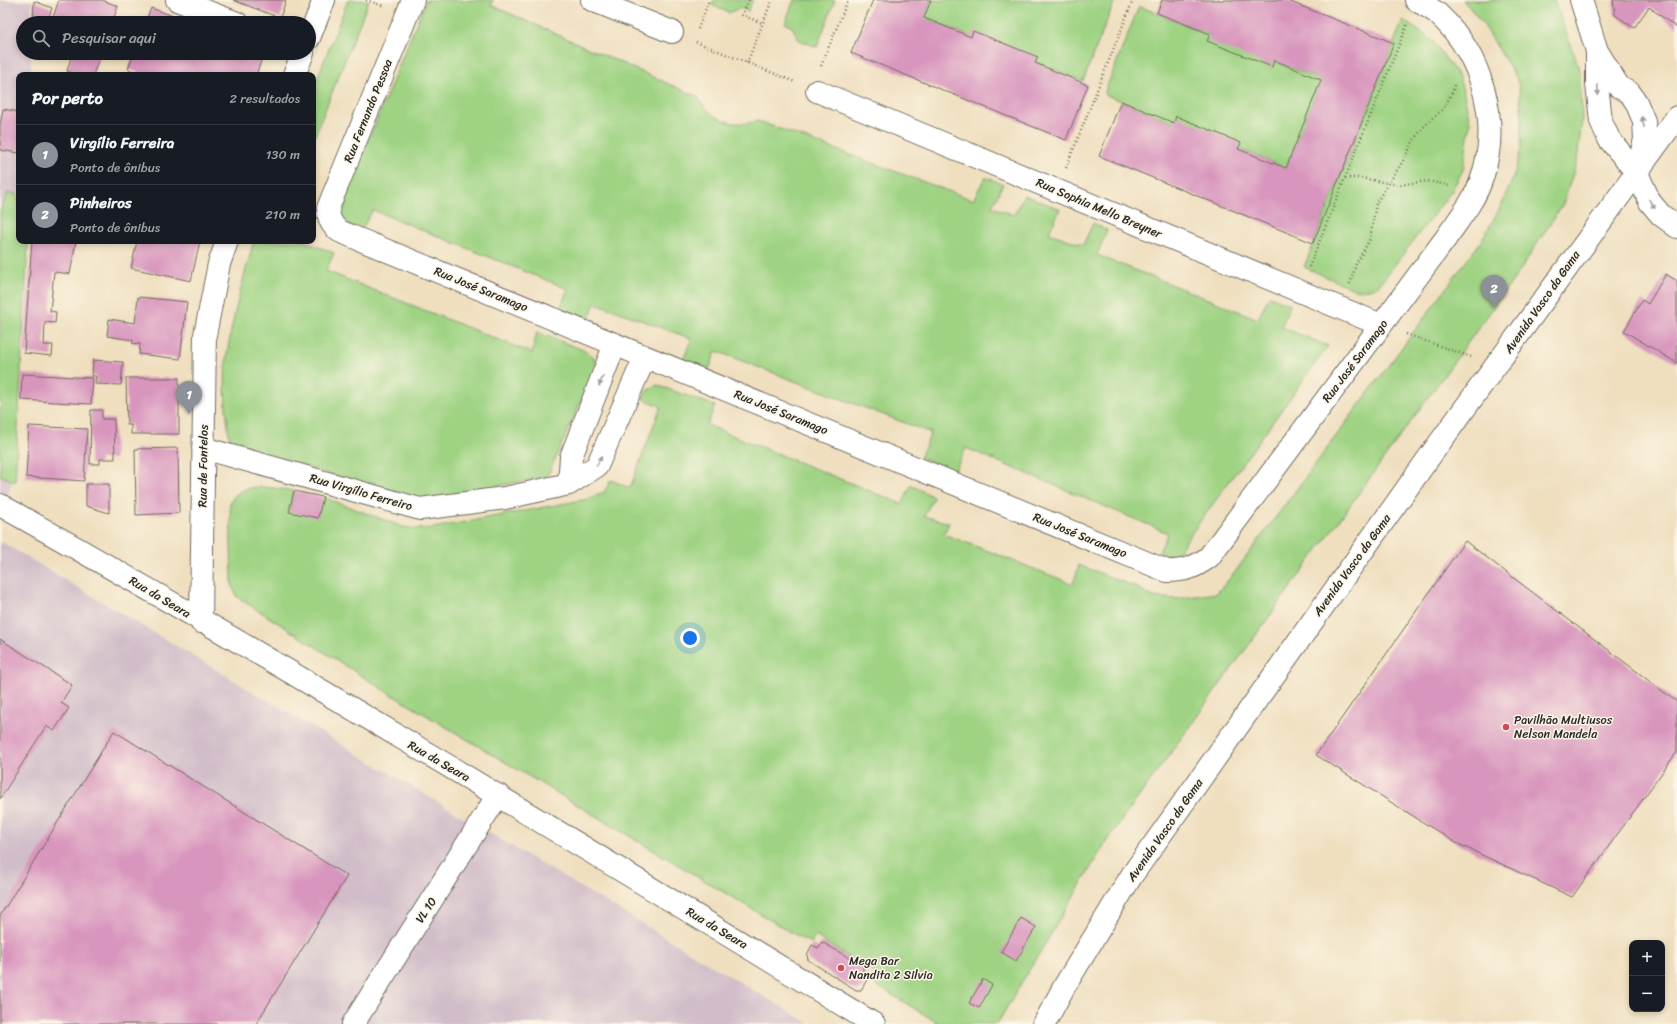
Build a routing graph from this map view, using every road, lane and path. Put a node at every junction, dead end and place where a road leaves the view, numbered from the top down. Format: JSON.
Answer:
{"nodes":[{"id":1,"x":177,"y":0,"type":"edge"},
{"id":2,"x":324,"y":0,"type":"edge"},
{"id":3,"x":413,"y":0,"type":"edge"},
{"id":4,"x":592,"y":0,"type":"edge"},
{"id":5,"x":709,"y":0,"type":"edge"},
{"id":6,"x":749,"y":0,"type":"edge"},
{"id":7,"x":772,"y":0,"type":"edge"},
{"id":8,"x":848,"y":0,"type":"edge"},
{"id":9,"x":1133,"y":0,"type":"edge"},
{"id":10,"x":1416,"y":0,"type":"edge"},
{"id":11,"x":1580,"y":0,"type":"edge"},
{"id":12,"x":219,"y":16,"type":"edge"},
{"id":13,"x":316,"y":20,"type":"edge"},
{"id":14,"x":762,"y":23,"type":"junction"},
{"id":15,"x":672,"y":32,"type":"joint"},
{"id":16,"x":693,"y":41,"type":"junction"},
{"id":17,"x":1598,"y":51,"type":"junction"},
{"id":18,"x":300,"y":60,"type":"edge"},
{"id":19,"x":747,"y":62,"type":"junction"},
{"id":20,"x":295,"y":72,"type":"edge"},
{"id":21,"x":1454,"y":84,"type":"dead end"},
{"id":22,"x":814,"y":90,"type":"junction"},
{"id":23,"x":1677,"y":117,"type":"edge"},
{"id":24,"x":1637,"y":173,"type":"junction"},
{"id":25,"x":1344,"y":178,"type":"junction"},
{"id":26,"x":1389,"y":183,"type":"junction"},
{"id":27,"x":1057,"y":190,"type":"junction"},
{"id":28,"x":1476,"y":191,"type":"junction"},
{"id":29,"x":331,"y":223,"type":"joint"},
{"id":30,"x":1677,"y":227,"type":"edge"},
{"id":31,"x":226,"y":244,"type":"edge"},
{"id":32,"x":1299,"y":292,"type":"junction"},
{"id":33,"x":1343,"y":310,"type":"junction"},
{"id":34,"x":1381,"y":325,"type":"junction"},
{"id":35,"x":615,"y":344,"type":"junction"},
{"id":36,"x":645,"y":357,"type":"junction"},
{"id":37,"x":1496,"y":366,"type":"junction"},
{"id":38,"x":203,"y":448,"type":"junction"},
{"id":39,"x":569,"y":484,"type":"junction"},
{"id":40,"x":0,"y":505,"type":"edge"},
{"id":41,"x":201,"y":622,"type":"junction"},
{"id":42,"x":498,"y":795,"type":"junction"},
{"id":43,"x":353,"y":1024,"type":"edge"},
{"id":44,"x":874,"y":1024,"type":"edge"},
{"id":45,"x":1044,"y":1024,"type":"edge"}],
"edges":[{"from":1,"to":12,"type":"street"},
{"from":2,"to":13,"type":"street"},
{"from":3,"to":29,"type":"street","name":"Rua Fernando Pessoa"},
{"from":4,"to":15,"type":"street"},
{"from":5,"to":16,"type":"path"},
{"from":6,"to":14,"type":"path"},
{"from":7,"to":14,"type":"path"},
{"from":8,"to":22,"type":"path"},
{"from":9,"to":27,"type":"path"},
{"from":10,"to":25,"type":"path"},
{"from":10,"to":28,"type":"street","name":"Rua José Saramago"},
{"from":11,"to":17,"type":"street"},
{"from":14,"to":19,"type":"path"},
{"from":15,"to":16,"type":"path"},
{"from":16,"to":19,"type":"path"},
{"from":17,"to":24,"type":"street","one_way":true},
{"from":24,"to":17,"type":"street","one_way":true},
{"from":18,"to":20,"type":"street"},
{"from":19,"to":22,"type":"path"},
{"from":21,"to":26,"type":"path"},
{"from":22,"to":27,"type":"street","name":"Rua Sophia Mello Breyner"},
{"from":23,"to":24,"type":"street","name":"Avenida Vasco da Gama"},
{"from":24,"to":30,"type":"street","one_way":true},
{"from":24,"to":37,"type":"street","name":"Avenida Vasco da Gama"},
{"from":25,"to":26,"type":"path"},
{"from":25,"to":32,"type":"path"},
{"from":26,"to":28,"type":"path"},
{"from":26,"to":33,"type":"path"},
{"from":27,"to":32,"type":"street","name":"Rua Sophia Mello Breyner"},
{"from":28,"to":34,"type":"street","name":"Rua José Saramago"},
{"from":29,"to":35,"type":"street","name":"Rua José Saramago"},
{"from":31,"to":38,"type":"street","name":"Rua de Fontelos"},
{"from":32,"to":33,"type":"street","name":"Rua Sophia Mello Breyner"},
{"from":33,"to":34,"type":"street","name":"Rua Sophia Mello Breyner"},
{"from":34,"to":36,"type":"street","name":"Rua José Saramago"},
{"from":34,"to":37,"type":"path"},
{"from":35,"to":36,"type":"street","name":"Rua José Saramago"},
{"from":35,"to":39,"type":"street","one_way":true},
{"from":39,"to":36,"type":"street","name":"Rua Virgílio Ferreiro","one_way":true},
{"from":37,"to":45,"type":"street","name":"Avenida Vasco da Gama"},
{"from":38,"to":39,"type":"street","name":"Rua Virgílio Ferreiro"},
{"from":38,"to":41,"type":"street","name":"Rua de Fontelos"},
{"from":40,"to":41,"type":"street","name":"Rua da Seara"},
{"from":41,"to":42,"type":"street","name":"Rua da Seara"},
{"from":42,"to":43,"type":"street","name":"VL 10"},
{"from":42,"to":44,"type":"street","name":"Rua da Seara"}]}
